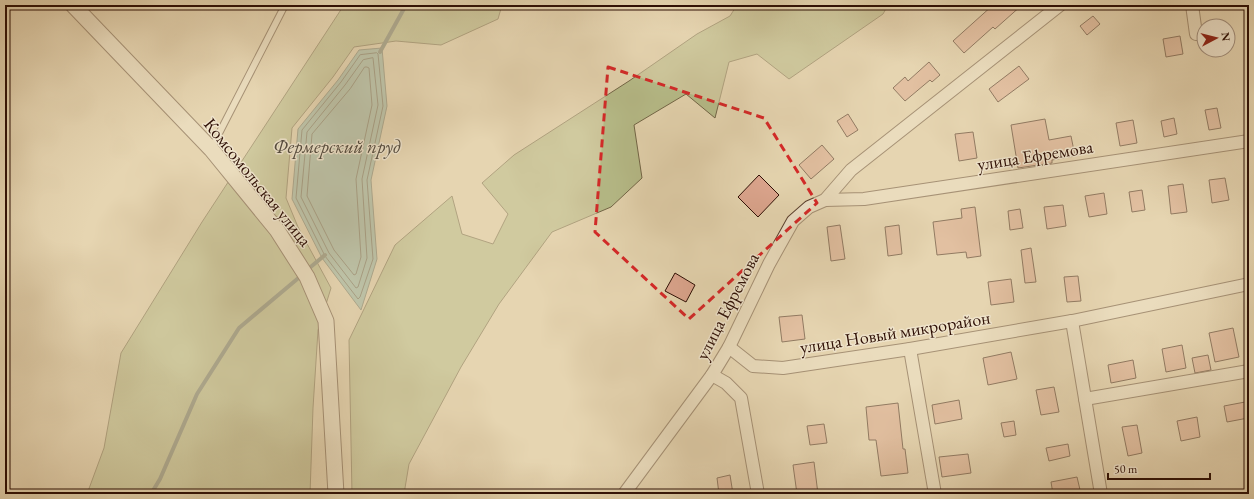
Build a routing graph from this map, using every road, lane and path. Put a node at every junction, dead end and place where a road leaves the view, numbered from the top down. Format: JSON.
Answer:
{"nodes":[{"id":1,"x":73,"y":5,"type":"edge"},
{"id":2,"x":285,"y":5,"type":"edge"},
{"id":3,"x":1060,"y":5,"type":"edge"},
{"id":4,"x":1192,"y":5,"type":"edge"},
{"id":5,"x":1196,"y":34,"type":"dead end"},
{"id":6,"x":1249,"y":141,"type":"edge"},
{"id":7,"x":211,"y":149,"type":"junction"},
{"id":8,"x":825,"y":200,"type":"junction"},
{"id":9,"x":1249,"y":284,"type":"edge"},
{"id":10,"x":1072,"y":320,"type":"junction"},
{"id":11,"x":729,"y":347,"type":"junction"},
{"id":12,"x":910,"y":349,"type":"junction"},
{"id":13,"x":1249,"y":371,"type":"edge"},
{"id":14,"x":712,"y":375,"type":"junction"},
{"id":15,"x":1085,"y":399,"type":"junction"},
{"id":16,"x":336,"y":494,"type":"edge"},
{"id":17,"x":624,"y":494,"type":"edge"},
{"id":18,"x":758,"y":494,"type":"edge"},
{"id":19,"x":935,"y":494,"type":"edge"},
{"id":20,"x":1101,"y":494,"type":"edge"}],
"edges":[{"from":1,"to":7,"type":"street","name":"Комсомольская улица"},
{"from":2,"to":7,"type":"lane"},
{"from":3,"to":8,"type":"street","name":"улица Ефремова"},
{"from":4,"to":5,"type":"street"},
{"from":6,"to":8,"type":"street","name":"улица Ефремова"},
{"from":7,"to":16,"type":"street","name":"Комсомольская улица"},
{"from":8,"to":11,"type":"street","name":"улица Ефремова"},
{"from":9,"to":10,"type":"street","name":"улица Новый микрорайон"},
{"from":10,"to":12,"type":"street","name":"улица Новый микрорайон"},
{"from":10,"to":15,"type":"street"},
{"from":11,"to":12,"type":"street","name":"улица Новый микрорайон"},
{"from":11,"to":14,"type":"street","name":"улица Ефремова"},
{"from":12,"to":19,"type":"street"},
{"from":13,"to":15,"type":"street"},
{"from":14,"to":17,"type":"street","name":"улица Ефремова"},
{"from":14,"to":18,"type":"street"},
{"from":15,"to":20,"type":"street"}]}
